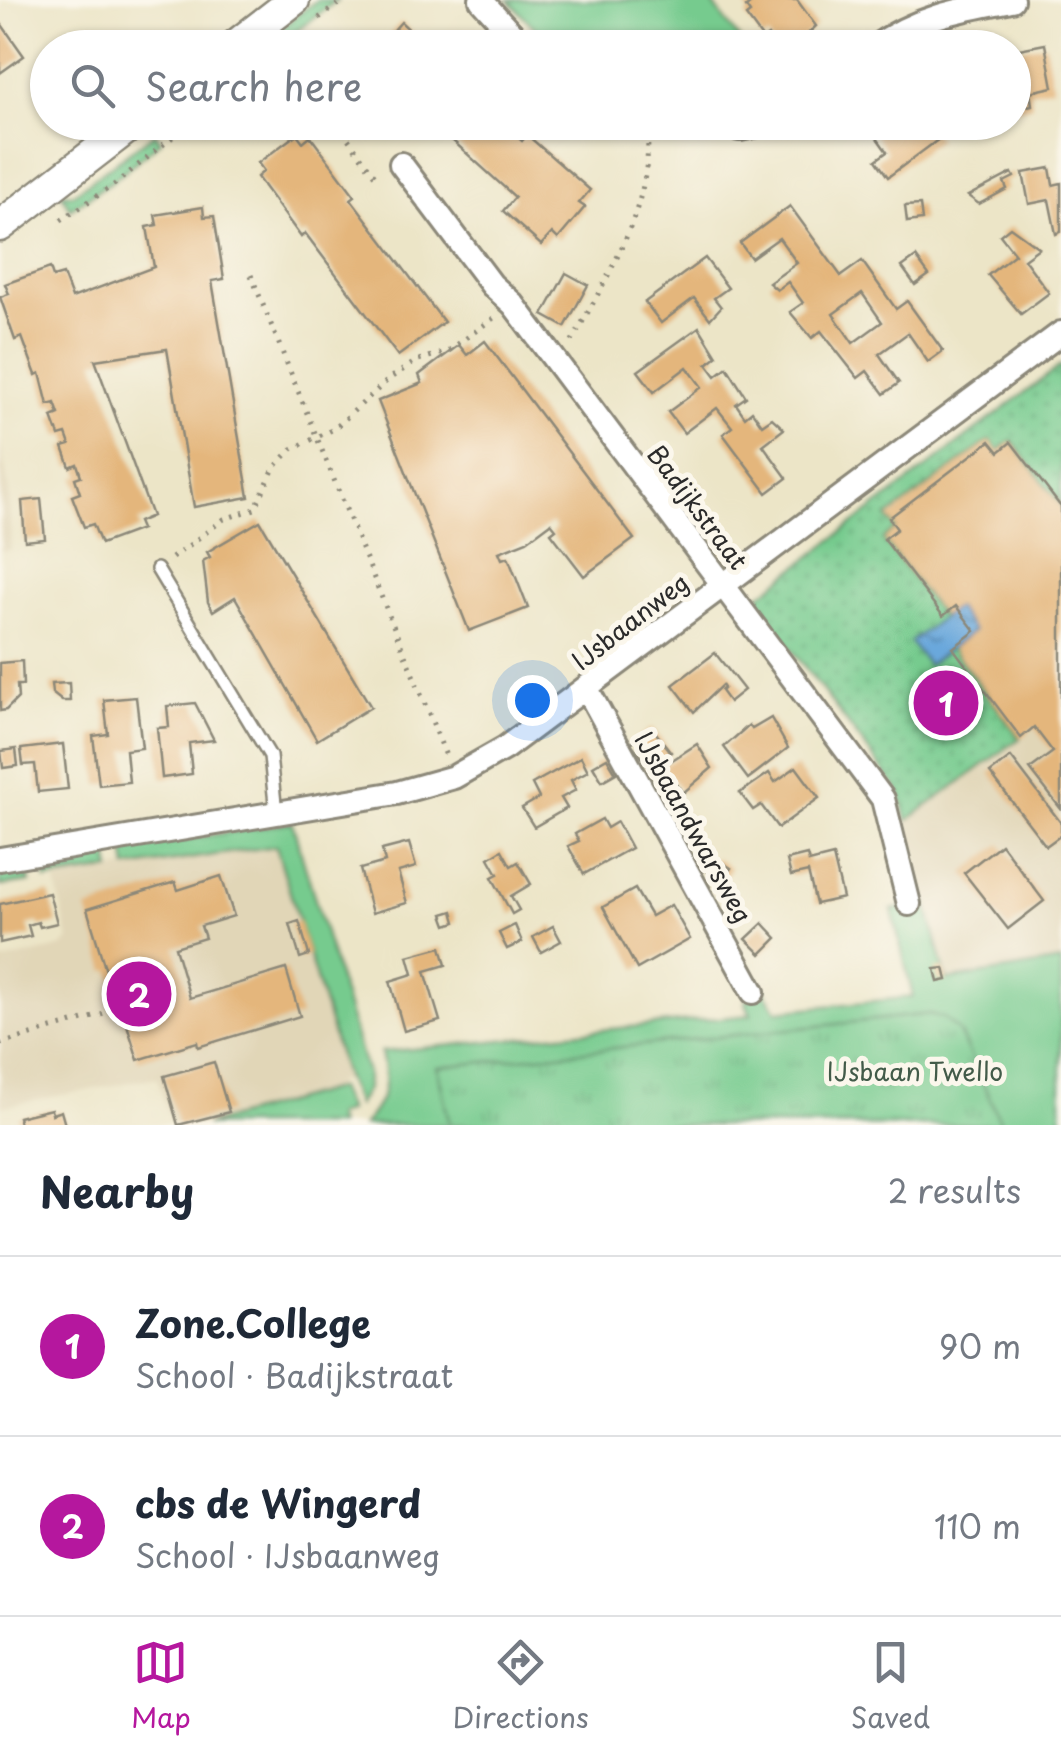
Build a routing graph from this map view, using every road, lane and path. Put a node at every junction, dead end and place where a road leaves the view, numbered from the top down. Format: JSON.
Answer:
{"nodes":[{"id":1,"x":294,"y":0,"type":"edge"},
{"id":2,"x":481,"y":0,"type":"edge"},
{"id":3,"x":1012,"y":0,"type":"edge"},
{"id":4,"x":255,"y":30,"type":"edge"},
{"id":5,"x":509,"y":30,"type":"edge"},
{"id":6,"x":903,"y":30,"type":"edge"},
{"id":7,"x":112,"y":140,"type":"edge"},
{"id":8,"x":169,"y":140,"type":"edge"},
{"id":9,"x":349,"y":140,"type":"edge"},
{"id":10,"x":647,"y":140,"type":"edge"},
{"id":11,"x":401,"y":164,"type":"joint"},
{"id":12,"x":0,"y":226,"type":"edge"},
{"id":13,"x":50,"y":228,"type":"dead end"},
{"id":14,"x":251,"y":274,"type":"dead end"},
{"id":15,"x":514,"y":304,"type":"junction"},
{"id":16,"x":1061,"y":333,"type":"edge"},
{"id":17,"x":559,"y":366,"type":"junction"},
{"id":18,"x":316,"y":437,"type":"junction"},
{"id":19,"x":157,"y":569,"type":"joint"},
{"id":20,"x":722,"y":585,"type":"junction"},
{"id":21,"x":586,"y":689,"type":"junction"},
{"id":22,"x":454,"y":778,"type":"junction"},
{"id":23,"x":276,"y":814,"type":"junction"},
{"id":24,"x":0,"y":859,"type":"edge"},
{"id":25,"x":909,"y":904,"type":"dead end"},
{"id":26,"x":752,"y":992,"type":"dead end"},
{"id":27,"x":118,"y":1010,"type":"dead end"},
{"id":28,"x":0,"y":1044,"type":"edge"}],
"edges":[{"from":1,"to":4,"type":"street"},
{"from":2,"to":5,"type":"street"},
{"from":3,"to":6,"type":"street"},
{"from":7,"to":12,"type":"street"},
{"from":8,"to":13,"type":"path"},
{"from":9,"to":11,"type":"path"},
{"from":10,"to":17,"type":"path"},
{"from":11,"to":15,"type":"street","name":"Badijkstraat"},
{"from":14,"to":18,"type":"path"},
{"from":15,"to":17,"type":"street","name":"Badijkstraat"},
{"from":15,"to":18,"type":"path"},
{"from":16,"to":20,"type":"street","name":"IJsbaanweg"},
{"from":17,"to":20,"type":"street","name":"Badijkstraat"},
{"from":18,"to":19,"type":"path"},
{"from":18,"to":22,"type":"path"},
{"from":19,"to":23,"type":"lane"},
{"from":20,"to":21,"type":"street","name":"IJsbaanweg"},
{"from":20,"to":25,"type":"street","name":"Badijkstraat"},
{"from":21,"to":22,"type":"street","name":"IJsbaanweg"},
{"from":21,"to":26,"type":"street","name":"IJsbaandwarsweg"},
{"from":22,"to":23,"type":"street","name":"IJsbaanweg"},
{"from":23,"to":24,"type":"street","name":"IJsbaanweg"},
{"from":27,"to":28,"type":"path"}]}
